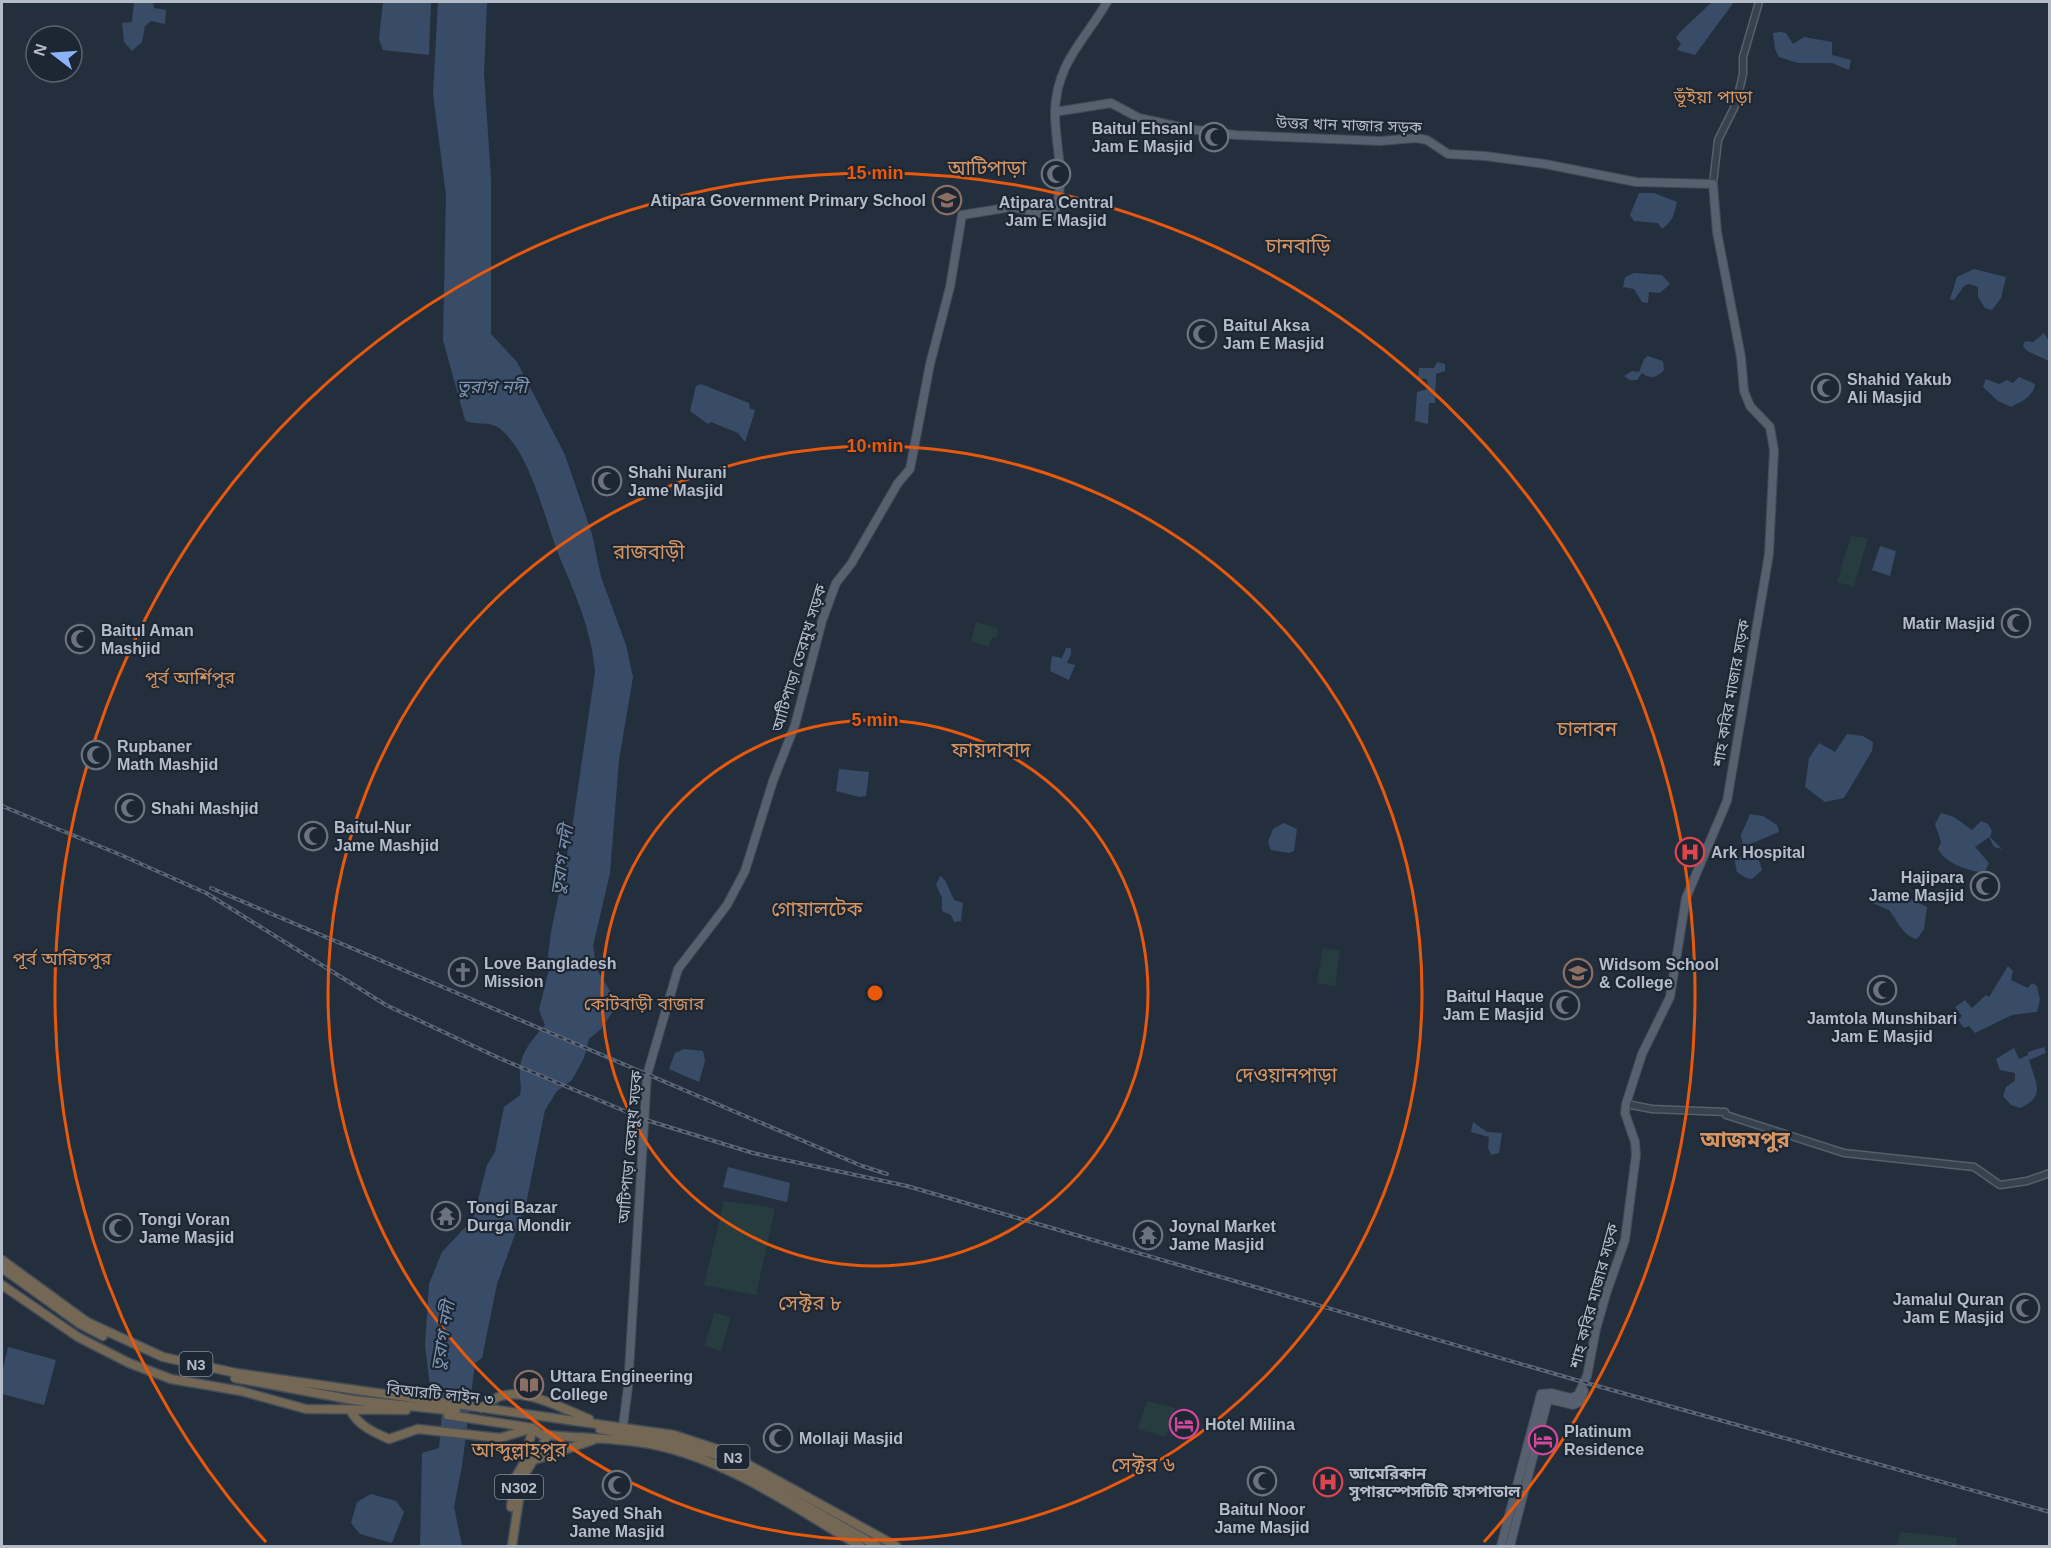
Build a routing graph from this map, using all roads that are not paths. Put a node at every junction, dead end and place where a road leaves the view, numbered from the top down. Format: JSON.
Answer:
{"nodes":[{"id":1,"x":1107,"y":2,"type":"edge"},
{"id":2,"x":1759,"y":2,"type":"edge"},
{"id":3,"x":1055,"y":112,"type":"junction"},
{"id":4,"x":1713,"y":184,"type":"junction"},
{"id":5,"x":1626,"y":1104,"type":"junction"},
{"id":6,"x":2049,"y":1173,"type":"edge"},
{"id":7,"x":2,"y":1260,"type":"edge"},
{"id":8,"x":2,"y":1268,"type":"edge"},
{"id":9,"x":2,"y":1285,"type":"edge"},
{"id":10,"x":1585,"y":1379,"type":"junction"},
{"id":11,"x":350,"y":1410,"type":"junction"},
{"id":12,"x":475,"y":1414,"type":"junction"},
{"id":13,"x":603,"y":1424,"type":"junction"},
{"id":14,"x":623,"y":1426,"type":"junction"},
{"id":15,"x":533,"y":1428,"type":"junction"},
{"id":16,"x":544,"y":1435,"type":"junction"},
{"id":17,"x":593,"y":1439,"type":"junction"},
{"id":18,"x":534,"y":1460,"type":"junction"},
{"id":19,"x":525,"y":1462,"type":"junction"},
{"id":20,"x":511,"y":1546,"type":"edge"},
{"id":21,"x":860,"y":1546,"type":"edge"},
{"id":22,"x":877,"y":1546,"type":"edge"},
{"id":23,"x":896,"y":1546,"type":"edge"},
{"id":24,"x":1501,"y":1546,"type":"edge"},
{"id":25,"x":1510,"y":1546,"type":"edge"}],
"edges":[{"from":1,"to":3,"type":"main road","name":"আটিপাড়া তেরমুখ সড়ক"},
{"from":2,"to":4,"type":"street","name":"শাহ কবির মাজার সড়ক"},
{"from":3,"to":4,"type":"main road","name":"উত্তর খান মাজার সড়ক"},
{"from":3,"to":14,"type":"main road","name":"আটিপাড়া তেরমুখ সড়ক"},
{"from":4,"to":5,"type":"main road","name":"শাহ কবির মাজার সড়ক"},
{"from":5,"to":6,"type":"street"},
{"from":5,"to":10,"type":"main road","name":"শাহ কবির মাজার সড়ক"},
{"from":7,"to":12,"type":"highway","number":"N3"},
{"from":8,"to":12,"type":"highway","name":"বিআরটি লাইন ৩"},
{"from":9,"to":11,"type":"highway","number":"N3"},
{"from":10,"to":24,"type":"main road"},
{"from":10,"to":25,"type":"main road","name":"শাহ কবির মাজার সড়ক"},
{"from":11,"to":12,"type":"highway","number":"N3"},
{"from":11,"to":15,"type":"highway"},
{"from":12,"to":13,"type":"highway","number":"N3"},
{"from":12,"to":13,"type":"highway"},
{"from":12,"to":15,"type":"highway","number":"N3"},
{"from":12,"to":22,"type":"highway","name":"বিআরটি লাইন ৩"},
{"from":13,"to":14,"type":"highway","number":"N3"},
{"from":14,"to":23,"type":"highway","number":"N3"},
{"from":15,"to":16,"type":"highway"},
{"from":15,"to":19,"type":"highway","number":"N302"},
{"from":16,"to":17,"type":"highway","number":"N3"},
{"from":16,"to":18,"type":"highway","number":"N302"},
{"from":16,"to":19,"type":"highway","number":"N302"},
{"from":17,"to":18,"type":"highway"},
{"from":17,"to":21,"type":"highway","number":"N3"},
{"from":18,"to":20,"type":"highway","number":"N302"},
{"from":19,"to":20,"type":"highway","number":"N302"}]}
